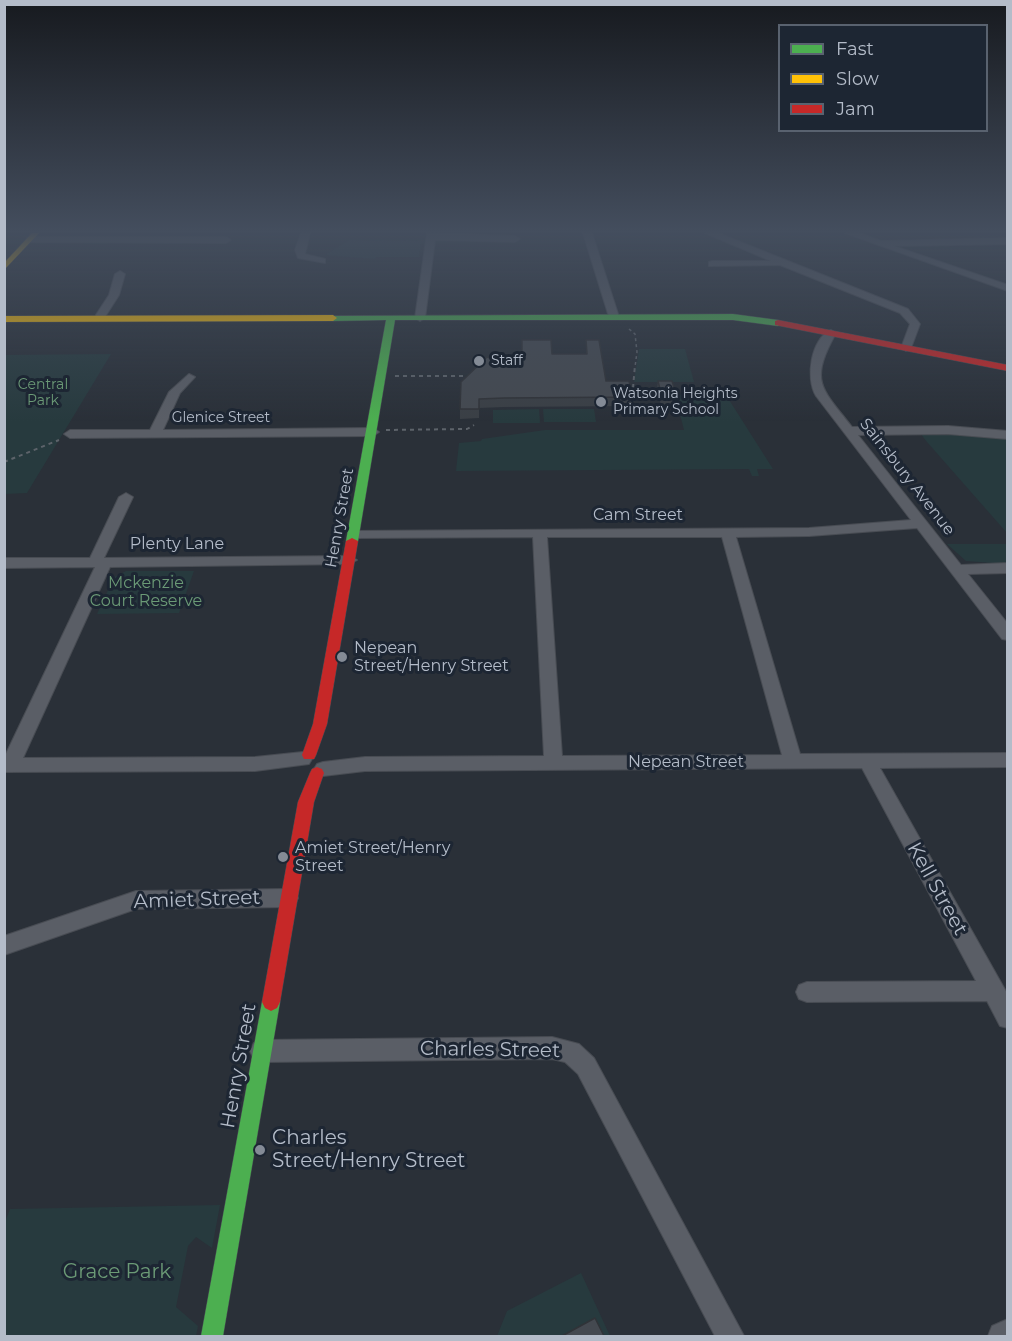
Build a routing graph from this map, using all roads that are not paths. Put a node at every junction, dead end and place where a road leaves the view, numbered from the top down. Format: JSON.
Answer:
{"nodes":[{"id":1,"x":114,"y":296,"type":"edge"},
{"id":2,"x":423,"y":296,"type":"edge"},
{"id":3,"x":607,"y":296,"type":"edge"},
{"id":4,"x":863,"y":296,"type":"edge"},
{"id":5,"x":614,"y":317,"type":"junction"},
{"id":6,"x":99,"y":318,"type":"junction"},
{"id":7,"x":391,"y":318,"type":"junction"},
{"id":8,"x":420,"y":318,"type":"junction"},
{"id":9,"x":4,"y":319,"type":"edge"},
{"id":10,"x":831,"y":333,"type":"junction"},
{"id":11,"x":906,"y":348,"type":"junction"},
{"id":12,"x":1008,"y":368,"type":"edge"},
{"id":13,"x":189,"y":377,"type":"dead end"},
{"id":14,"x":377,"y":430,"type":"junction"},
{"id":15,"x":848,"y":431,"type":"junction"},
{"id":16,"x":155,"y":433,"type":"junction"},
{"id":17,"x":1008,"y":435,"type":"edge"},
{"id":18,"x":65,"y":437,"type":"road end"},
{"id":19,"x":126,"y":497,"type":"dead end"},
{"id":20,"x":920,"y":524,"type":"junction"},
{"id":21,"x":728,"y":532,"type":"junction"},
{"id":22,"x":540,"y":533,"type":"junction"},
{"id":23,"x":355,"y":534,"type":"junction"},
{"id":24,"x":350,"y":560,"type":"junction"},
{"id":25,"x":100,"y":562,"type":"junction"},
{"id":26,"x":4,"y":563,"type":"edge"},
{"id":27,"x":1008,"y":568,"type":"edge"},
{"id":28,"x":957,"y":570,"type":"junction"},
{"id":29,"x":1008,"y":635,"type":"edge"},
{"id":30,"x":1008,"y":760,"type":"edge"},
{"id":31,"x":867,"y":761,"type":"junction"},
{"id":32,"x":793,"y":762,"type":"junction"},
{"id":33,"x":553,"y":763,"type":"junction"},
{"id":34,"x":313,"y":764,"type":"junction"},
{"id":35,"x":8,"y":765,"type":"edge"},
{"id":36,"x":288,"y":898,"type":"junction"},
{"id":37,"x":4,"y":946,"type":"edge"},
{"id":38,"x":992,"y":991,"type":"junction"},
{"id":39,"x":807,"y":992,"type":"dead end"},
{"id":40,"x":1008,"y":1018,"type":"edge"},
{"id":41,"x":262,"y":1051,"type":"junction"},
{"id":42,"x":1008,"y":1333,"type":"edge"},
{"id":43,"x":212,"y":1336,"type":"edge"},
{"id":44,"x":730,"y":1336,"type":"edge"},
{"id":45,"x":1002,"y":1336,"type":"edge"}],
"edges":[{"from":1,"to":6,"type":"street"},
{"from":2,"to":8,"type":"street"},
{"from":3,"to":5,"type":"street"},
{"from":4,"to":11,"type":"street"},
{"from":5,"to":8,"type":"street"},
{"from":5,"to":10,"type":"street"},
{"from":6,"to":7,"type":"street"},
{"from":6,"to":9,"type":"street"},
{"from":7,"to":8,"type":"street"},
{"from":7,"to":14,"type":"street","name":"Henry Street"},
{"from":10,"to":11,"type":"street"},
{"from":10,"to":15,"type":"street","name":"Sainsbury Avenue"},
{"from":11,"to":12,"type":"street"},
{"from":13,"to":16,"type":"street"},
{"from":14,"to":16,"type":"street","name":"Glenice Street"},
{"from":14,"to":23,"type":"street","name":"Henry Street"},
{"from":15,"to":17,"type":"street"},
{"from":15,"to":20,"type":"street","name":"Sainsbury Avenue"},
{"from":16,"to":18,"type":"street","name":"Glenice Street"},
{"from":19,"to":25,"type":"street"},
{"from":20,"to":21,"type":"street","name":"Cam Street"},
{"from":20,"to":28,"type":"street","name":"Sainsbury Avenue"},
{"from":21,"to":22,"type":"street","name":"Cam Street"},
{"from":21,"to":32,"type":"street"},
{"from":22,"to":23,"type":"street","name":"Cam Street"},
{"from":22,"to":33,"type":"street"},
{"from":23,"to":24,"type":"street","name":"Henry Street"},
{"from":24,"to":25,"type":"street","name":"Plenty Lane"},
{"from":24,"to":34,"type":"street","name":"Henry Street"},
{"from":25,"to":26,"type":"street","name":"Plenty Lane"},
{"from":25,"to":35,"type":"street"},
{"from":27,"to":28,"type":"street"},
{"from":28,"to":29,"type":"street","name":"Sainsbury Avenue"},
{"from":30,"to":31,"type":"street","name":"Nepean Street"},
{"from":31,"to":32,"type":"street","name":"Nepean Street"},
{"from":31,"to":38,"type":"street","name":"Kell Street"},
{"from":32,"to":33,"type":"street","name":"Nepean Street"},
{"from":33,"to":34,"type":"street","name":"Nepean Street"},
{"from":34,"to":35,"type":"street","name":"Nepean Street"},
{"from":34,"to":36,"type":"street","name":"Henry Street"},
{"from":36,"to":37,"type":"street","name":"Amiet Street"},
{"from":36,"to":41,"type":"street","name":"Henry Street"},
{"from":38,"to":39,"type":"street"},
{"from":38,"to":40,"type":"street","name":"Kell Street"},
{"from":41,"to":43,"type":"street","name":"Henry Street"},
{"from":41,"to":44,"type":"street","name":"Charles Street"},
{"from":42,"to":45,"type":"street"}]}
